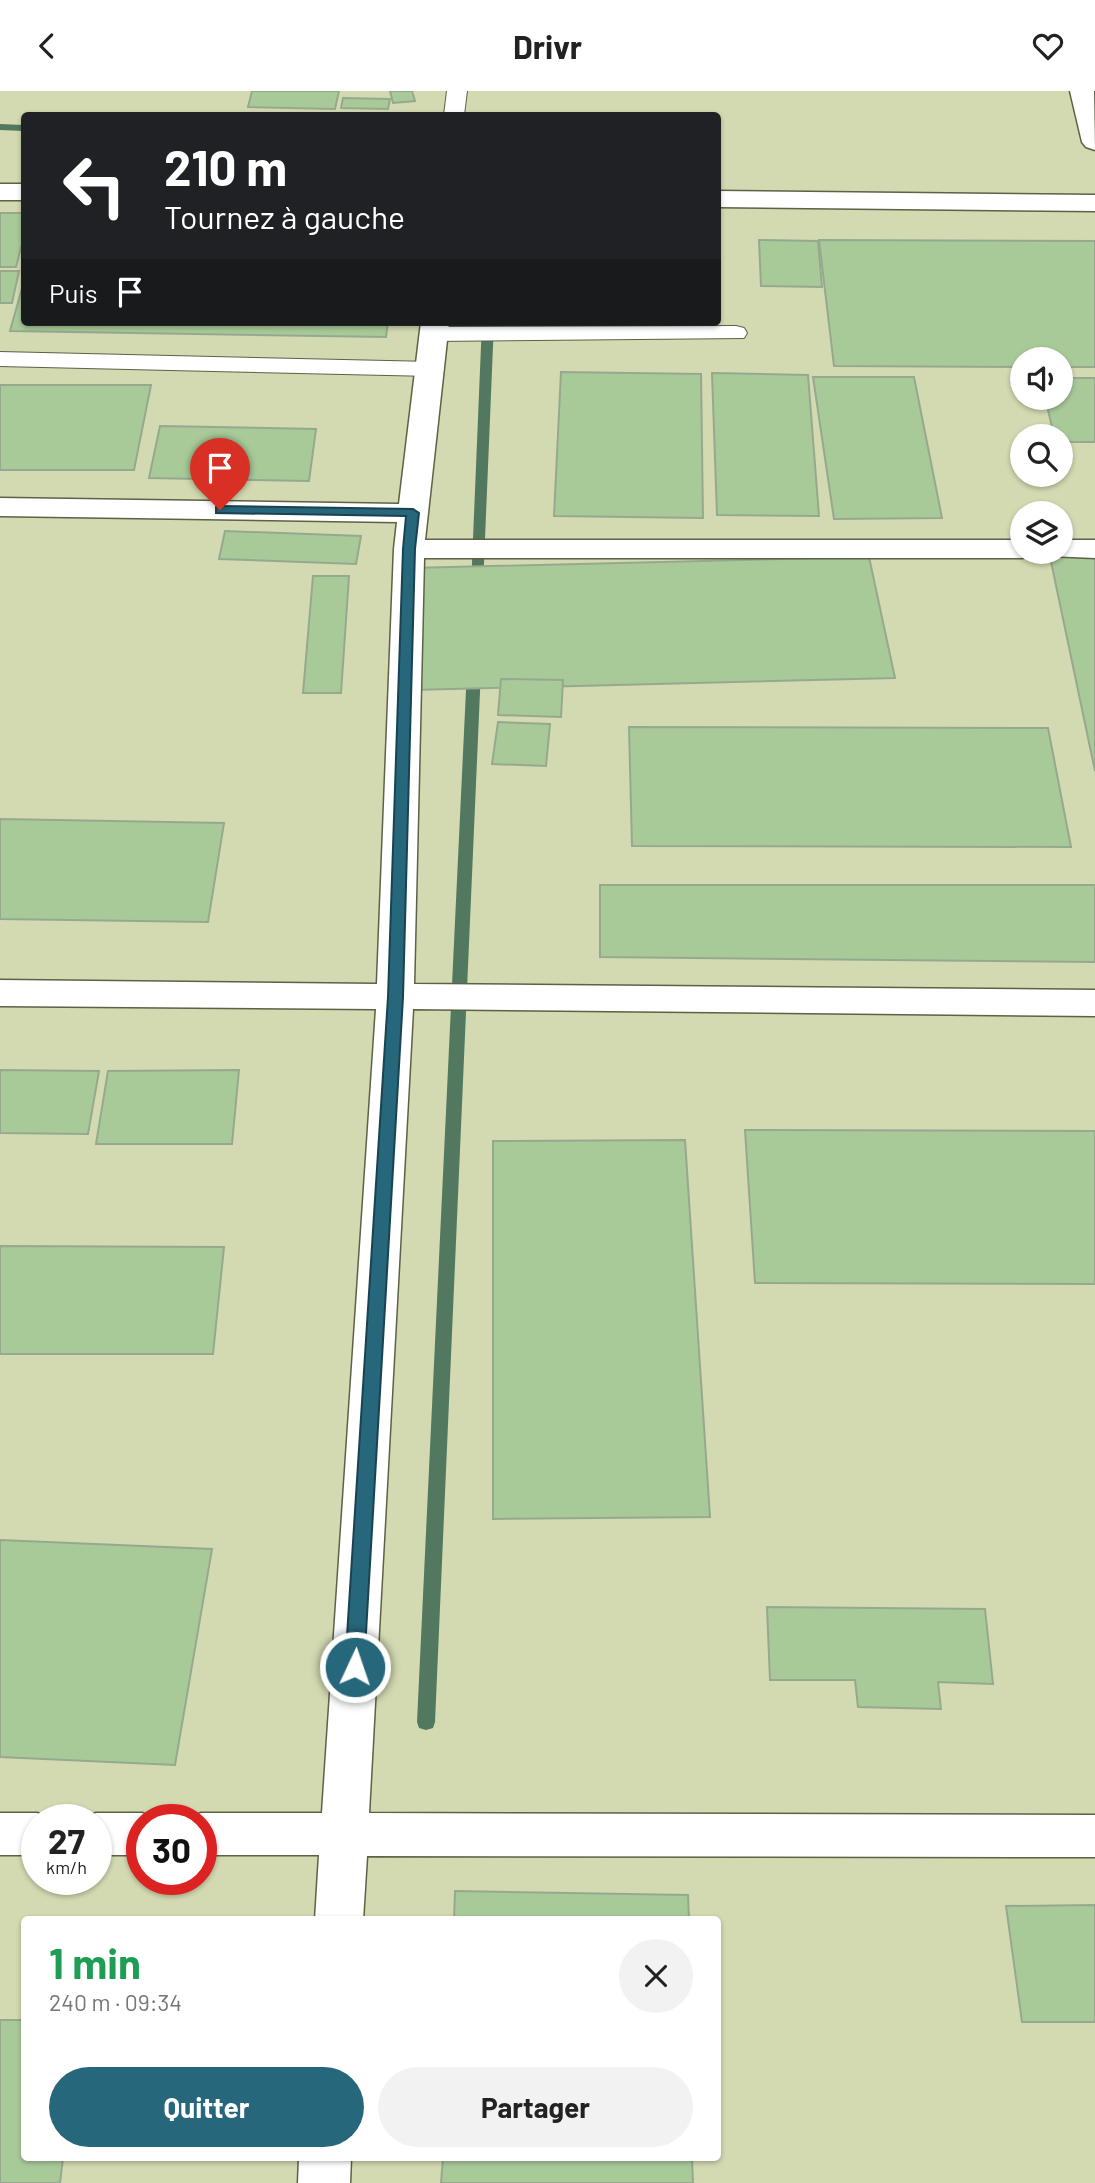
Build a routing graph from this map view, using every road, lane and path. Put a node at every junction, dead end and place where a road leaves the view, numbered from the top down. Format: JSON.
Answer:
{"nodes":[{"id":1,"x":457,"y":91,"type":"edge"},
{"id":2,"x":1082,"y":91,"type":"edge"},
{"id":3,"x":454,"y":112,"type":"edge"},
{"id":4,"x":1095,"y":142,"type":"edge"},
{"id":5,"x":0,"y":192,"type":"edge"},
{"id":6,"x":21,"y":192,"type":"edge"},
{"id":7,"x":721,"y":199,"type":"edge"},
{"id":8,"x":1095,"y":203,"type":"edge"},
{"id":9,"x":736,"y":333,"type":"dead end"},
{"id":10,"x":440,"y":340,"type":"edge"},
{"id":11,"x":0,"y":359,"type":"edge"},
{"id":12,"x":0,"y":507,"type":"edge"},
{"id":13,"x":413,"y":513,"type":"junction"},
{"id":14,"x":409,"y":549,"type":"junction"},
{"id":15,"x":1010,"y":549,"type":"edge"},
{"id":16,"x":1073,"y":549,"type":"edge"},
{"id":17,"x":1095,"y":549,"type":"edge"},
{"id":18,"x":0,"y":993,"type":"edge"},
{"id":19,"x":395,"y":997,"type":"junction"},
{"id":20,"x":1095,"y":1003,"type":"edge"},
{"id":21,"x":0,"y":1834,"type":"edge"},
{"id":22,"x":21,"y":1834,"type":"edge"},
{"id":23,"x":217,"y":1834,"type":"edge"},
{"id":24,"x":345,"y":1835,"type":"junction"},
{"id":25,"x":1095,"y":1836,"type":"edge"},
{"id":26,"x":340,"y":1916,"type":"edge"},
{"id":27,"x":326,"y":2161,"type":"edge"},
{"id":28,"x":324,"y":2183,"type":"edge"}],
"edges":[{"from":1,"to":3,"type":"lane"},
{"from":2,"to":4,"type":"street"},
{"from":5,"to":6,"type":"street"},
{"from":7,"to":8,"type":"street"},
{"from":9,"to":10,"type":"lane"},
{"from":10,"to":11,"type":"lane"},
{"from":10,"to":13,"type":"street"},
{"from":12,"to":13,"type":"street"},
{"from":13,"to":14,"type":"street"},
{"from":14,"to":15,"type":"street"},
{"from":14,"to":19,"type":"street"},
{"from":16,"to":17,"type":"street"},
{"from":18,"to":19,"type":"street"},
{"from":19,"to":20,"type":"street"},
{"from":19,"to":24,"type":"street"},
{"from":21,"to":22,"type":"street"},
{"from":23,"to":24,"type":"street"},
{"from":24,"to":25,"type":"street"},
{"from":24,"to":26,"type":"street"},
{"from":27,"to":28,"type":"street"}]}
